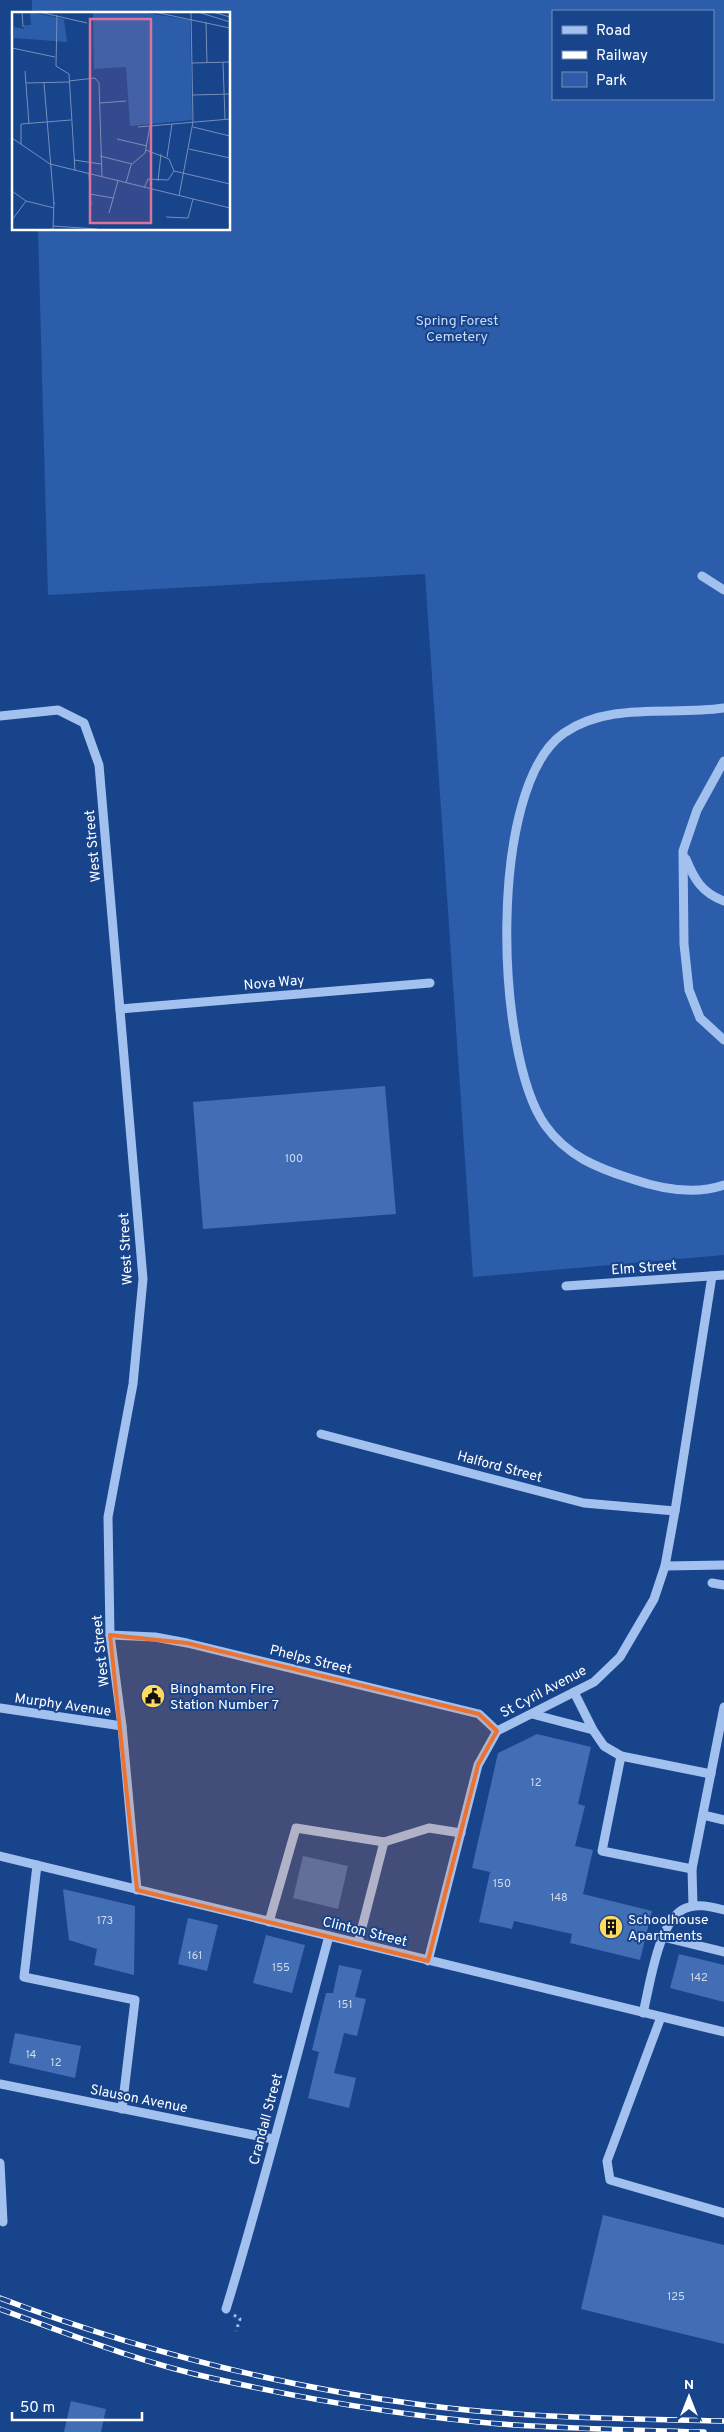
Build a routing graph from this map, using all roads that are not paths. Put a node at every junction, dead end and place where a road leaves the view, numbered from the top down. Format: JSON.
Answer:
{"nodes":[{"id":1,"x":702,"y":576,"type":"dead end"},
{"id":2,"x":724,"y":590,"type":"edge"},
{"id":3,"x":724,"y":708,"type":"edge"},
{"id":4,"x":0,"y":716,"type":"edge"},
{"id":5,"x":724,"y":761,"type":"edge"},
{"id":6,"x":683,"y":851,"type":"junction"},
{"id":7,"x":724,"y":901,"type":"edge"},
{"id":8,"x":430,"y":982,"type":"dead end"},
{"id":9,"x":120,"y":1009,"type":"junction"},
{"id":10,"x":724,"y":1040,"type":"edge"},
{"id":11,"x":724,"y":1185,"type":"edge"},
{"id":12,"x":724,"y":1275,"type":"edge"},
{"id":13,"x":712,"y":1276,"type":"junction"},
{"id":14,"x":566,"y":1286,"type":"dead end"},
{"id":15,"x":321,"y":1434,"type":"dead end"},
{"id":16,"x":675,"y":1511,"type":"junction"},
{"id":17,"x":724,"y":1565,"type":"edge"},
{"id":18,"x":665,"y":1566,"type":"junction"},
{"id":19,"x":712,"y":1583,"type":"dead end"},
{"id":20,"x":724,"y":1585,"type":"edge"},
{"id":21,"x":110,"y":1634,"type":"junction"},
{"id":22,"x":574,"y":1692,"type":"junction"},
{"id":23,"x":724,"y":1707,"type":"edge"},
{"id":24,"x":0,"y":1708,"type":"edge"},
{"id":25,"x":532,"y":1714,"type":"junction"},
{"id":26,"x":122,"y":1726,"type":"junction"},
{"id":27,"x":593,"y":1730,"type":"junction"},
{"id":28,"x":497,"y":1732,"type":"junction"},
{"id":29,"x":621,"y":1756,"type":"junction"},
{"id":30,"x":711,"y":1774,"type":"junction"},
{"id":31,"x":703,"y":1816,"type":"junction"},
{"id":32,"x":724,"y":1820,"type":"edge"},
{"id":33,"x":461,"y":1833,"type":"junction"},
{"id":34,"x":384,"y":1842,"type":"junction"},
{"id":35,"x":0,"y":1856,"type":"edge"},
{"id":36,"x":37,"y":1865,"type":"junction"},
{"id":37,"x":692,"y":1869,"type":"junction"},
{"id":38,"x":137,"y":1890,"type":"junction"},
{"id":39,"x":693,"y":1906,"type":"junction"},
{"id":40,"x":724,"y":1910,"type":"edge"},
{"id":41,"x":269,"y":1922,"type":"junction"},
{"id":42,"x":329,"y":1936,"type":"junction"},
{"id":43,"x":663,"y":1937,"type":"junction"},
{"id":44,"x":358,"y":1944,"type":"junction"},
{"id":45,"x":724,"y":1952,"type":"edge"},
{"id":46,"x":428,"y":1961,"type":"junction"},
{"id":47,"x":643,"y":2013,"type":"junction"},
{"id":48,"x":661,"y":2017,"type":"junction"},
{"id":49,"x":724,"y":2032,"type":"edge"},
{"id":50,"x":0,"y":2084,"type":"edge"},
{"id":51,"x":122,"y":2109,"type":"junction"},
{"id":52,"x":273,"y":2139,"type":"junction"},
{"id":53,"x":0,"y":2163,"type":"edge"},
{"id":54,"x":724,"y":2213,"type":"edge"},
{"id":55,"x":2,"y":2222,"type":"dead end"},
{"id":56,"x":226,"y":2309,"type":"dead end"}],
"edges":[{"from":1,"to":2,"type":"street"},
{"from":3,"to":11,"type":"street"},
{"from":4,"to":9,"type":"street","name":"West Street"},
{"from":5,"to":6,"type":"street"},
{"from":6,"to":7,"type":"street"},
{"from":6,"to":10,"type":"street"},
{"from":8,"to":9,"type":"street","name":"Nova Way"},
{"from":9,"to":21,"type":"street","name":"West Street"},
{"from":12,"to":13,"type":"street","name":"Elm Street"},
{"from":13,"to":14,"type":"street","name":"Elm Street"},
{"from":13,"to":16,"type":"street","name":"St Cyril Avenue"},
{"from":15,"to":16,"type":"street","name":"Halford Street"},
{"from":16,"to":18,"type":"street","name":"St Cyril Avenue"},
{"from":17,"to":18,"type":"street"},
{"from":18,"to":22,"type":"street","name":"St Cyril Avenue"},
{"from":19,"to":20,"type":"street"},
{"from":21,"to":26,"type":"street","name":"West Street"},
{"from":21,"to":28,"type":"street","name":"Phelps Street"},
{"from":22,"to":25,"type":"street","name":"St Cyril Avenue"},
{"from":22,"to":27,"type":"street"},
{"from":23,"to":30,"type":"street"},
{"from":24,"to":26,"type":"street","name":"Murphy Avenue"},
{"from":25,"to":27,"type":"street"},
{"from":25,"to":28,"type":"street","name":"St Cyril Avenue"},
{"from":26,"to":38,"type":"street","name":"West Street"},
{"from":27,"to":29,"type":"street"},
{"from":28,"to":33,"type":"street","name":"St Cyril Avenue"},
{"from":29,"to":30,"type":"street"},
{"from":29,"to":37,"type":"street"},
{"from":30,"to":31,"type":"street"},
{"from":31,"to":32,"type":"street"},
{"from":31,"to":37,"type":"street"},
{"from":33,"to":34,"type":"street"},
{"from":33,"to":46,"type":"street","name":"St Cyril Avenue"},
{"from":34,"to":41,"type":"street"},
{"from":34,"to":44,"type":"street"},
{"from":35,"to":36,"type":"street","name":"Clinton Street"},
{"from":36,"to":38,"type":"street","name":"Clinton Street"},
{"from":36,"to":51,"type":"street"},
{"from":37,"to":39,"type":"street"},
{"from":38,"to":41,"type":"street","name":"Clinton Street"},
{"from":39,"to":40,"type":"street"},
{"from":39,"to":43,"type":"street"},
{"from":41,"to":42,"type":"street","name":"Clinton Street"},
{"from":42,"to":44,"type":"street","name":"Clinton Street"},
{"from":42,"to":52,"type":"street","name":"Crandall Street"},
{"from":43,"to":45,"type":"street"},
{"from":43,"to":47,"type":"street"},
{"from":44,"to":46,"type":"street","name":"Clinton Street"},
{"from":46,"to":47,"type":"street","name":"Clinton Street"},
{"from":47,"to":48,"type":"street","name":"Clinton Street"},
{"from":48,"to":49,"type":"street","name":"Clinton Street"},
{"from":48,"to":54,"type":"street"},
{"from":50,"to":51,"type":"street","name":"Slauson Avenue"},
{"from":51,"to":52,"type":"street","name":"Slauson Avenue"},
{"from":52,"to":56,"type":"street","name":"Crandall Street"},
{"from":53,"to":55,"type":"street"}]}
